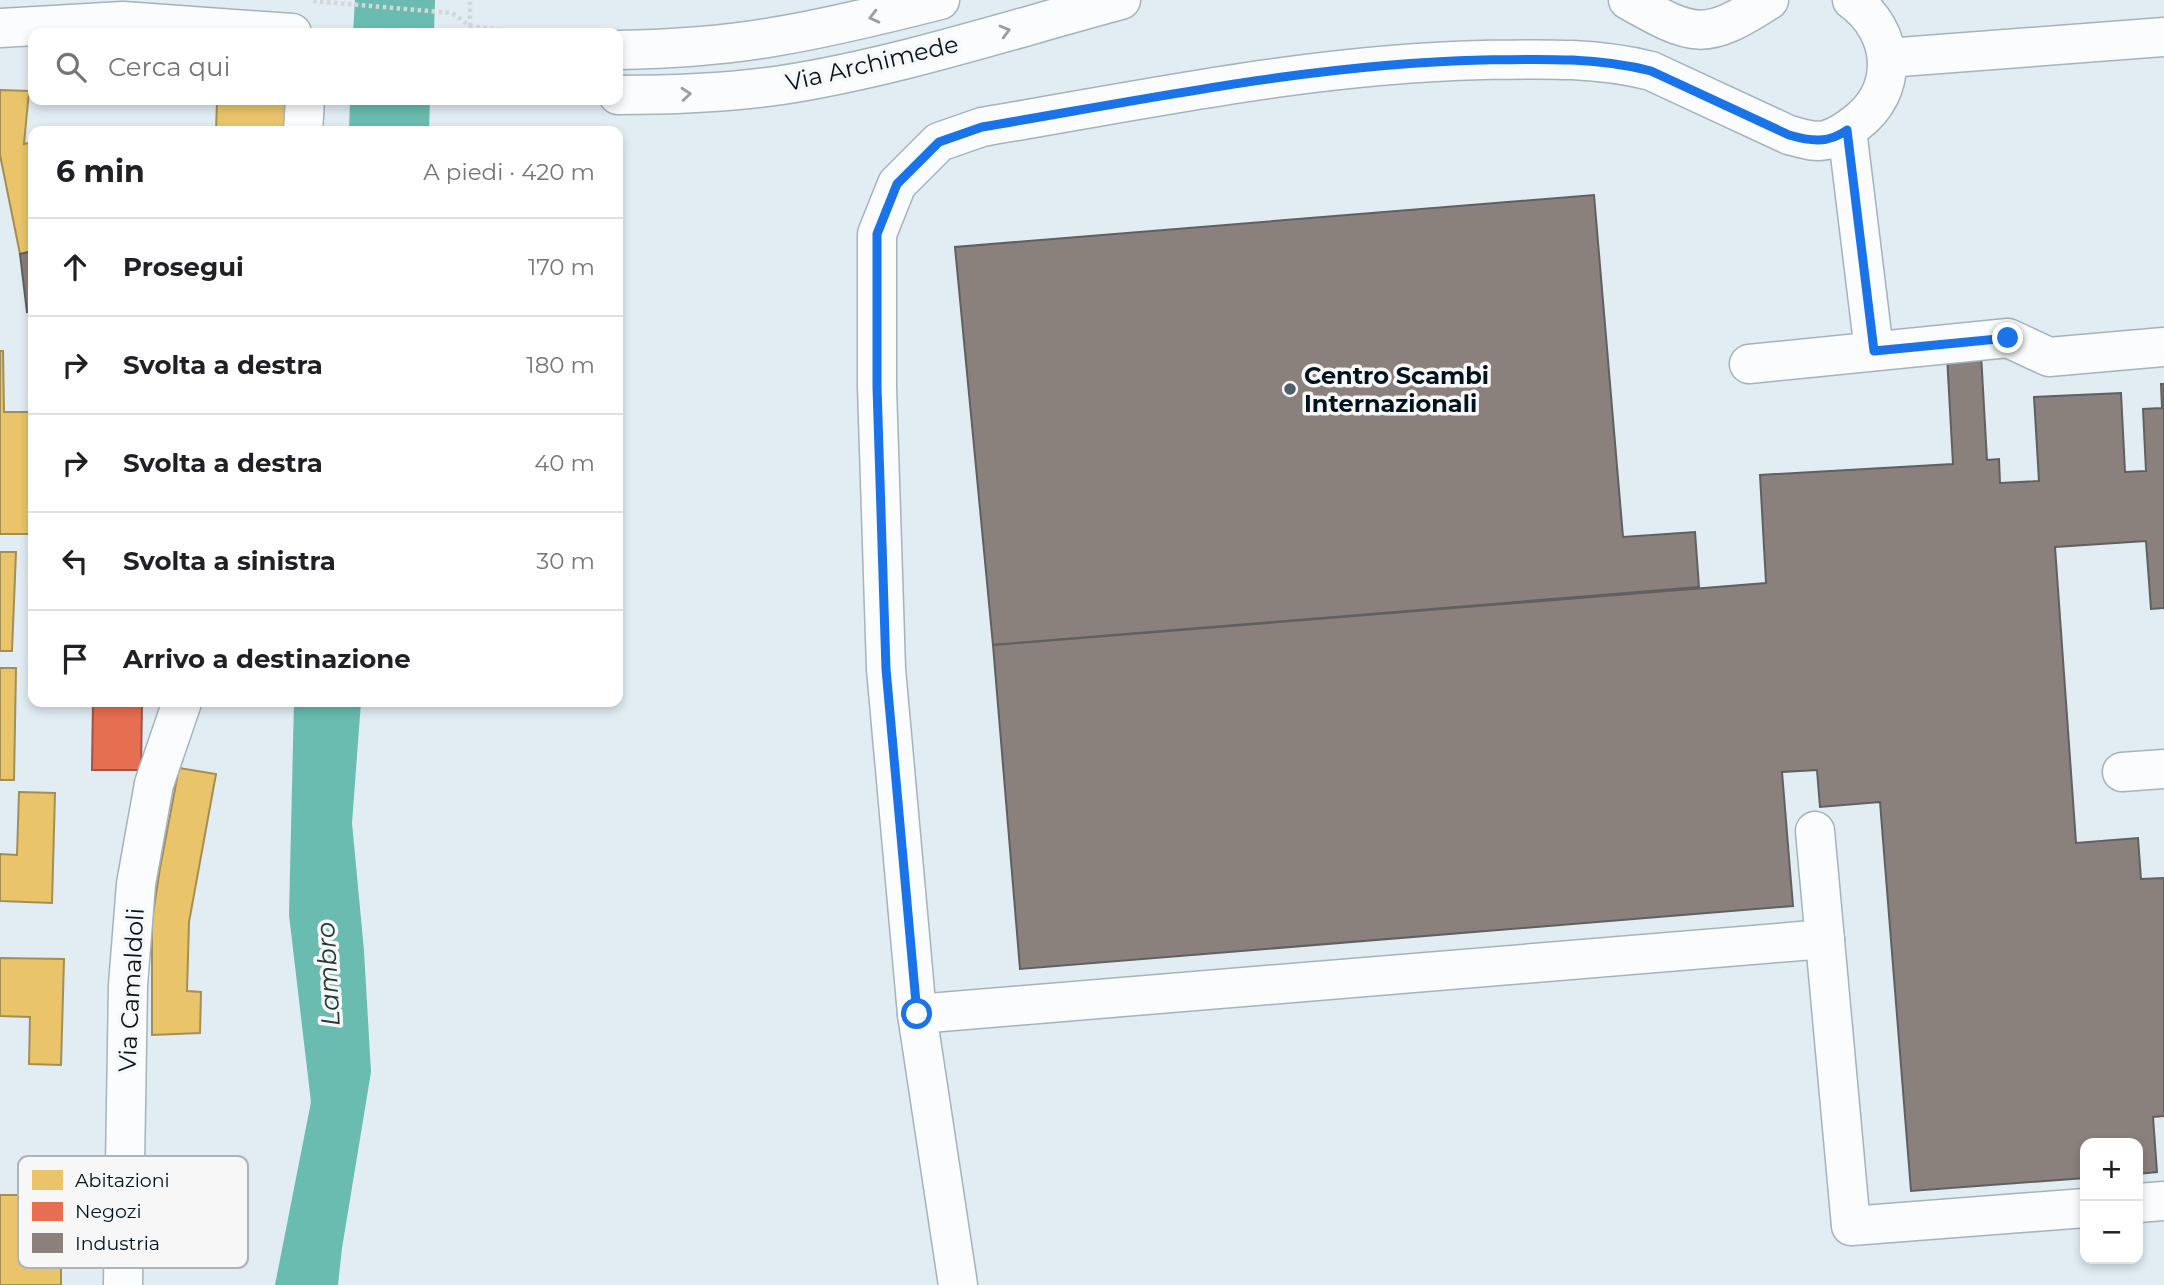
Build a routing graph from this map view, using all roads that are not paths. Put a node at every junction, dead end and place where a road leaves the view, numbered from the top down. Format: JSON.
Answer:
{"nodes":[{"id":1,"x":940,"y":0,"type":"edge"},
{"id":2,"x":1121,"y":0,"type":"edge"},
{"id":3,"x":1628,"y":0,"type":"edge"},
{"id":4,"x":1769,"y":0,"type":"edge"},
{"id":5,"x":1852,"y":0,"type":"edge"},
{"id":6,"x":198,"y":20,"type":"edge"},
{"id":7,"x":46,"y":28,"type":"edge"},
{"id":8,"x":256,"y":28,"type":"edge"},
{"id":9,"x":2164,"y":37,"type":"edge"},
{"id":10,"x":623,"y":50,"type":"edge"},
{"id":11,"x":1887,"y":58,"type":"junction"},
{"id":12,"x":623,"y":95,"type":"edge"},
{"id":13,"x":305,"y":105,"type":"edge"},
{"id":14,"x":303,"y":126,"type":"edge"},
{"id":15,"x":1847,"y":130,"type":"junction"},
{"id":16,"x":2164,"y":347,"type":"edge"},
{"id":17,"x":1874,"y":351,"type":"junction"},
{"id":18,"x":1749,"y":364,"type":"dead end"},
{"id":19,"x":180,"y":707,"type":"edge"},
{"id":20,"x":2164,"y":769,"type":"edge"},
{"id":21,"x":2122,"y":772,"type":"dead end"},
{"id":22,"x":1815,"y":831,"type":"dead end"},
{"id":23,"x":1825,"y":939,"type":"junction"},
{"id":24,"x":917,"y":1014,"type":"junction"},
{"id":25,"x":125,"y":1156,"type":"edge"},
{"id":26,"x":2164,"y":1201,"type":"edge"},
{"id":27,"x":2143,"y":1203,"type":"edge"},
{"id":28,"x":2080,"y":1208,"type":"edge"},
{"id":29,"x":958,"y":1285,"type":"edge"}],
"edges":[{"from":1,"to":10,"type":"street","name":"Via Archimede","one_way":true},
{"from":12,"to":2,"type":"street","name":"Via Archimede","one_way":true},
{"from":3,"to":4,"type":"street"},
{"from":5,"to":11,"type":"street"},
{"from":6,"to":7,"type":"street"},
{"from":6,"to":8,"type":"street"},
{"from":9,"to":11,"type":"street"},
{"from":11,"to":15,"type":"street"},
{"from":13,"to":14,"type":"street"},
{"from":15,"to":17,"type":"street"},
{"from":15,"to":24,"type":"street"},
{"from":16,"to":17,"type":"street"},
{"from":17,"to":18,"type":"street"},
{"from":19,"to":25,"type":"street","name":"Via Camaldoli"},
{"from":20,"to":21,"type":"street"},
{"from":22,"to":23,"type":"street"},
{"from":23,"to":24,"type":"street"},
{"from":23,"to":28,"type":"street"},
{"from":24,"to":29,"type":"street"},
{"from":26,"to":27,"type":"street"}]}
